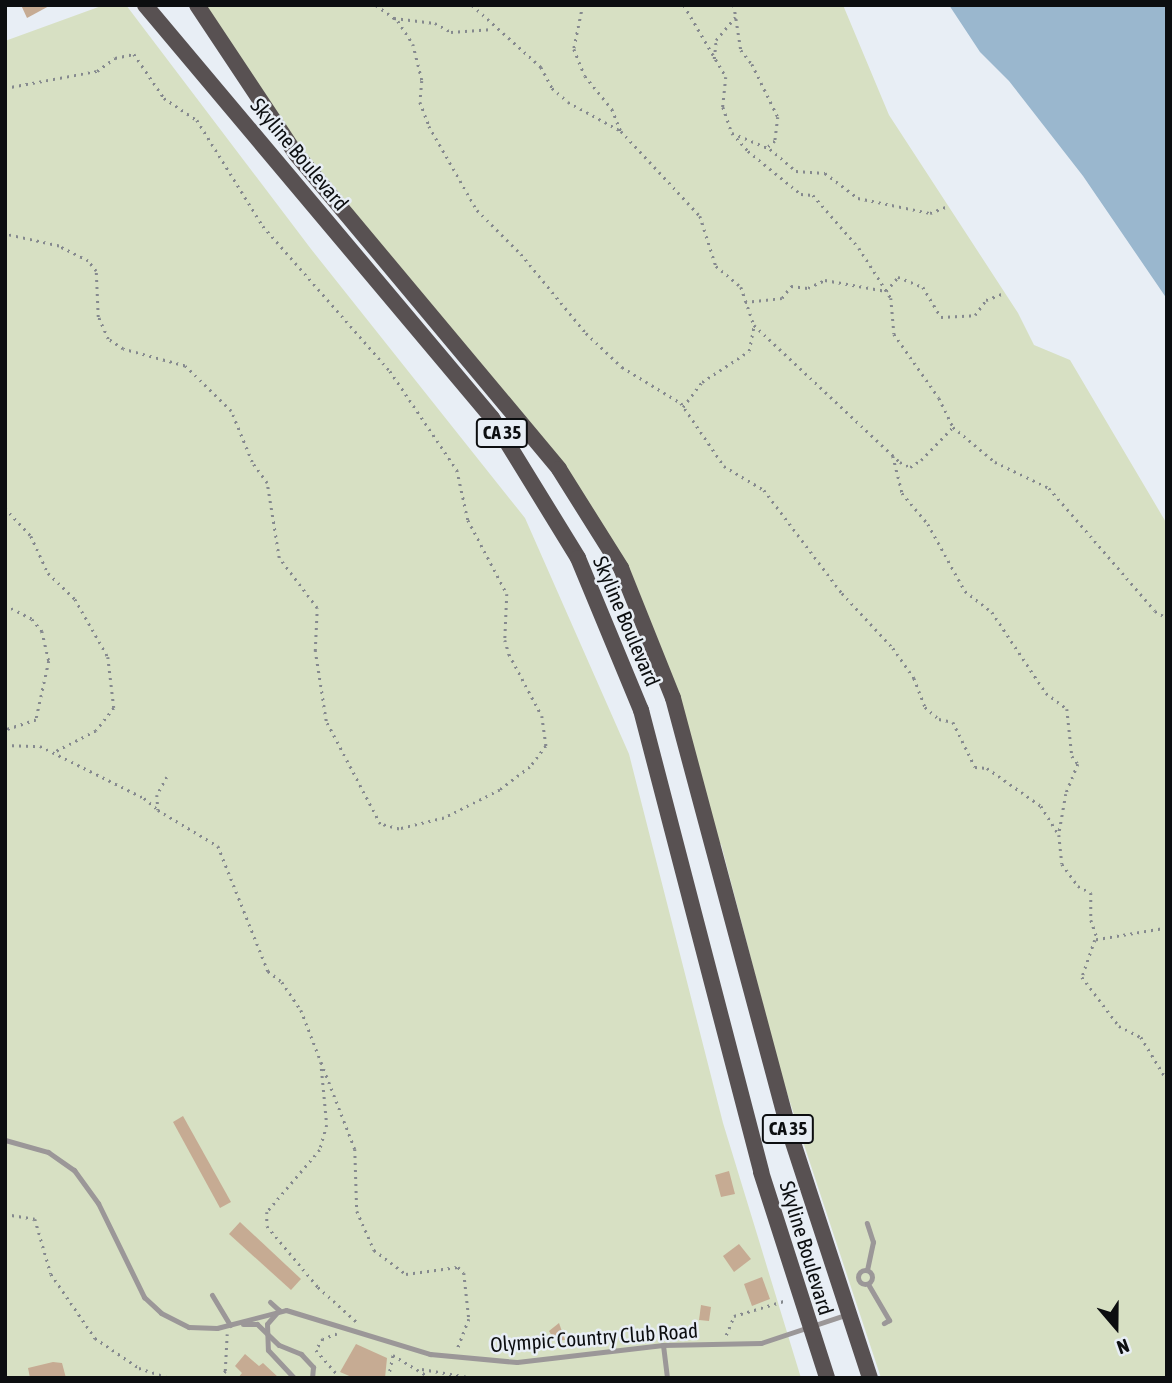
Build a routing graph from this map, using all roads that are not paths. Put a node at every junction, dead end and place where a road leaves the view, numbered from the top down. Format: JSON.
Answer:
{"nodes":[{"id":1,"x":145,"y":5,"type":"edge"},
{"id":2,"x":197,"y":5,"type":"edge"},
{"id":3,"x":5,"y":1140,"type":"edge"},
{"id":4,"x":867,"y":1223,"type":"dead end"},
{"id":5,"x":867,"y":1270,"type":"junction"},
{"id":6,"x":868,"y":1284,"type":"junction"},
{"id":7,"x":212,"y":1295,"type":"dead end"},
{"id":8,"x":270,"y":1302,"type":"dead end"},
{"id":9,"x":279,"y":1310,"type":"junction"},
{"id":10,"x":848,"y":1315,"type":"junction"},
{"id":11,"x":884,"y":1323,"type":"dead end"},
{"id":12,"x":227,"y":1326,"type":"junction"},
{"id":13,"x":809,"y":1328,"type":"junction"},
{"id":14,"x":267,"y":1331,"type":"junction"},
{"id":15,"x":663,"y":1345,"type":"junction"},
{"id":16,"x":293,"y":1378,"type":"edge"},
{"id":17,"x":312,"y":1378,"type":"edge"},
{"id":18,"x":667,"y":1378,"type":"edge"},
{"id":19,"x":827,"y":1378,"type":"edge"},
{"id":20,"x":870,"y":1378,"type":"edge"}],
"edges":[{"from":1,"to":13,"type":"main road","name":"Skyline Boulevard","number":"CA 35"},
{"from":2,"to":10,"type":"main road","name":"Skyline Boulevard","number":"CA 35"},
{"from":3,"to":12,"type":"lane"},
{"from":4,"to":5,"type":"lane"},
{"from":5,"to":6,"type":"lane"},
{"from":5,"to":6,"type":"lane"},
{"from":6,"to":11,"type":"lane"},
{"from":7,"to":12,"type":"lane"},
{"from":8,"to":9,"type":"lane"},
{"from":9,"to":12,"type":"lane"},
{"from":9,"to":14,"type":"lane"},
{"from":9,"to":15,"type":"lane","name":"Olympic Country Club Road"},
{"from":10,"to":13,"type":"lane","name":"Olympic Country Club Road"},
{"from":10,"to":20,"type":"main road","name":"Skyline Boulevard","number":"CA 35"},
{"from":12,"to":14,"type":"lane"},
{"from":13,"to":15,"type":"lane","name":"Olympic Country Club Road"},
{"from":13,"to":19,"type":"main road","name":"Skyline Boulevard","number":"CA 35"},
{"from":14,"to":16,"type":"lane"},
{"from":14,"to":17,"type":"lane"},
{"from":15,"to":18,"type":"lane"}]}
